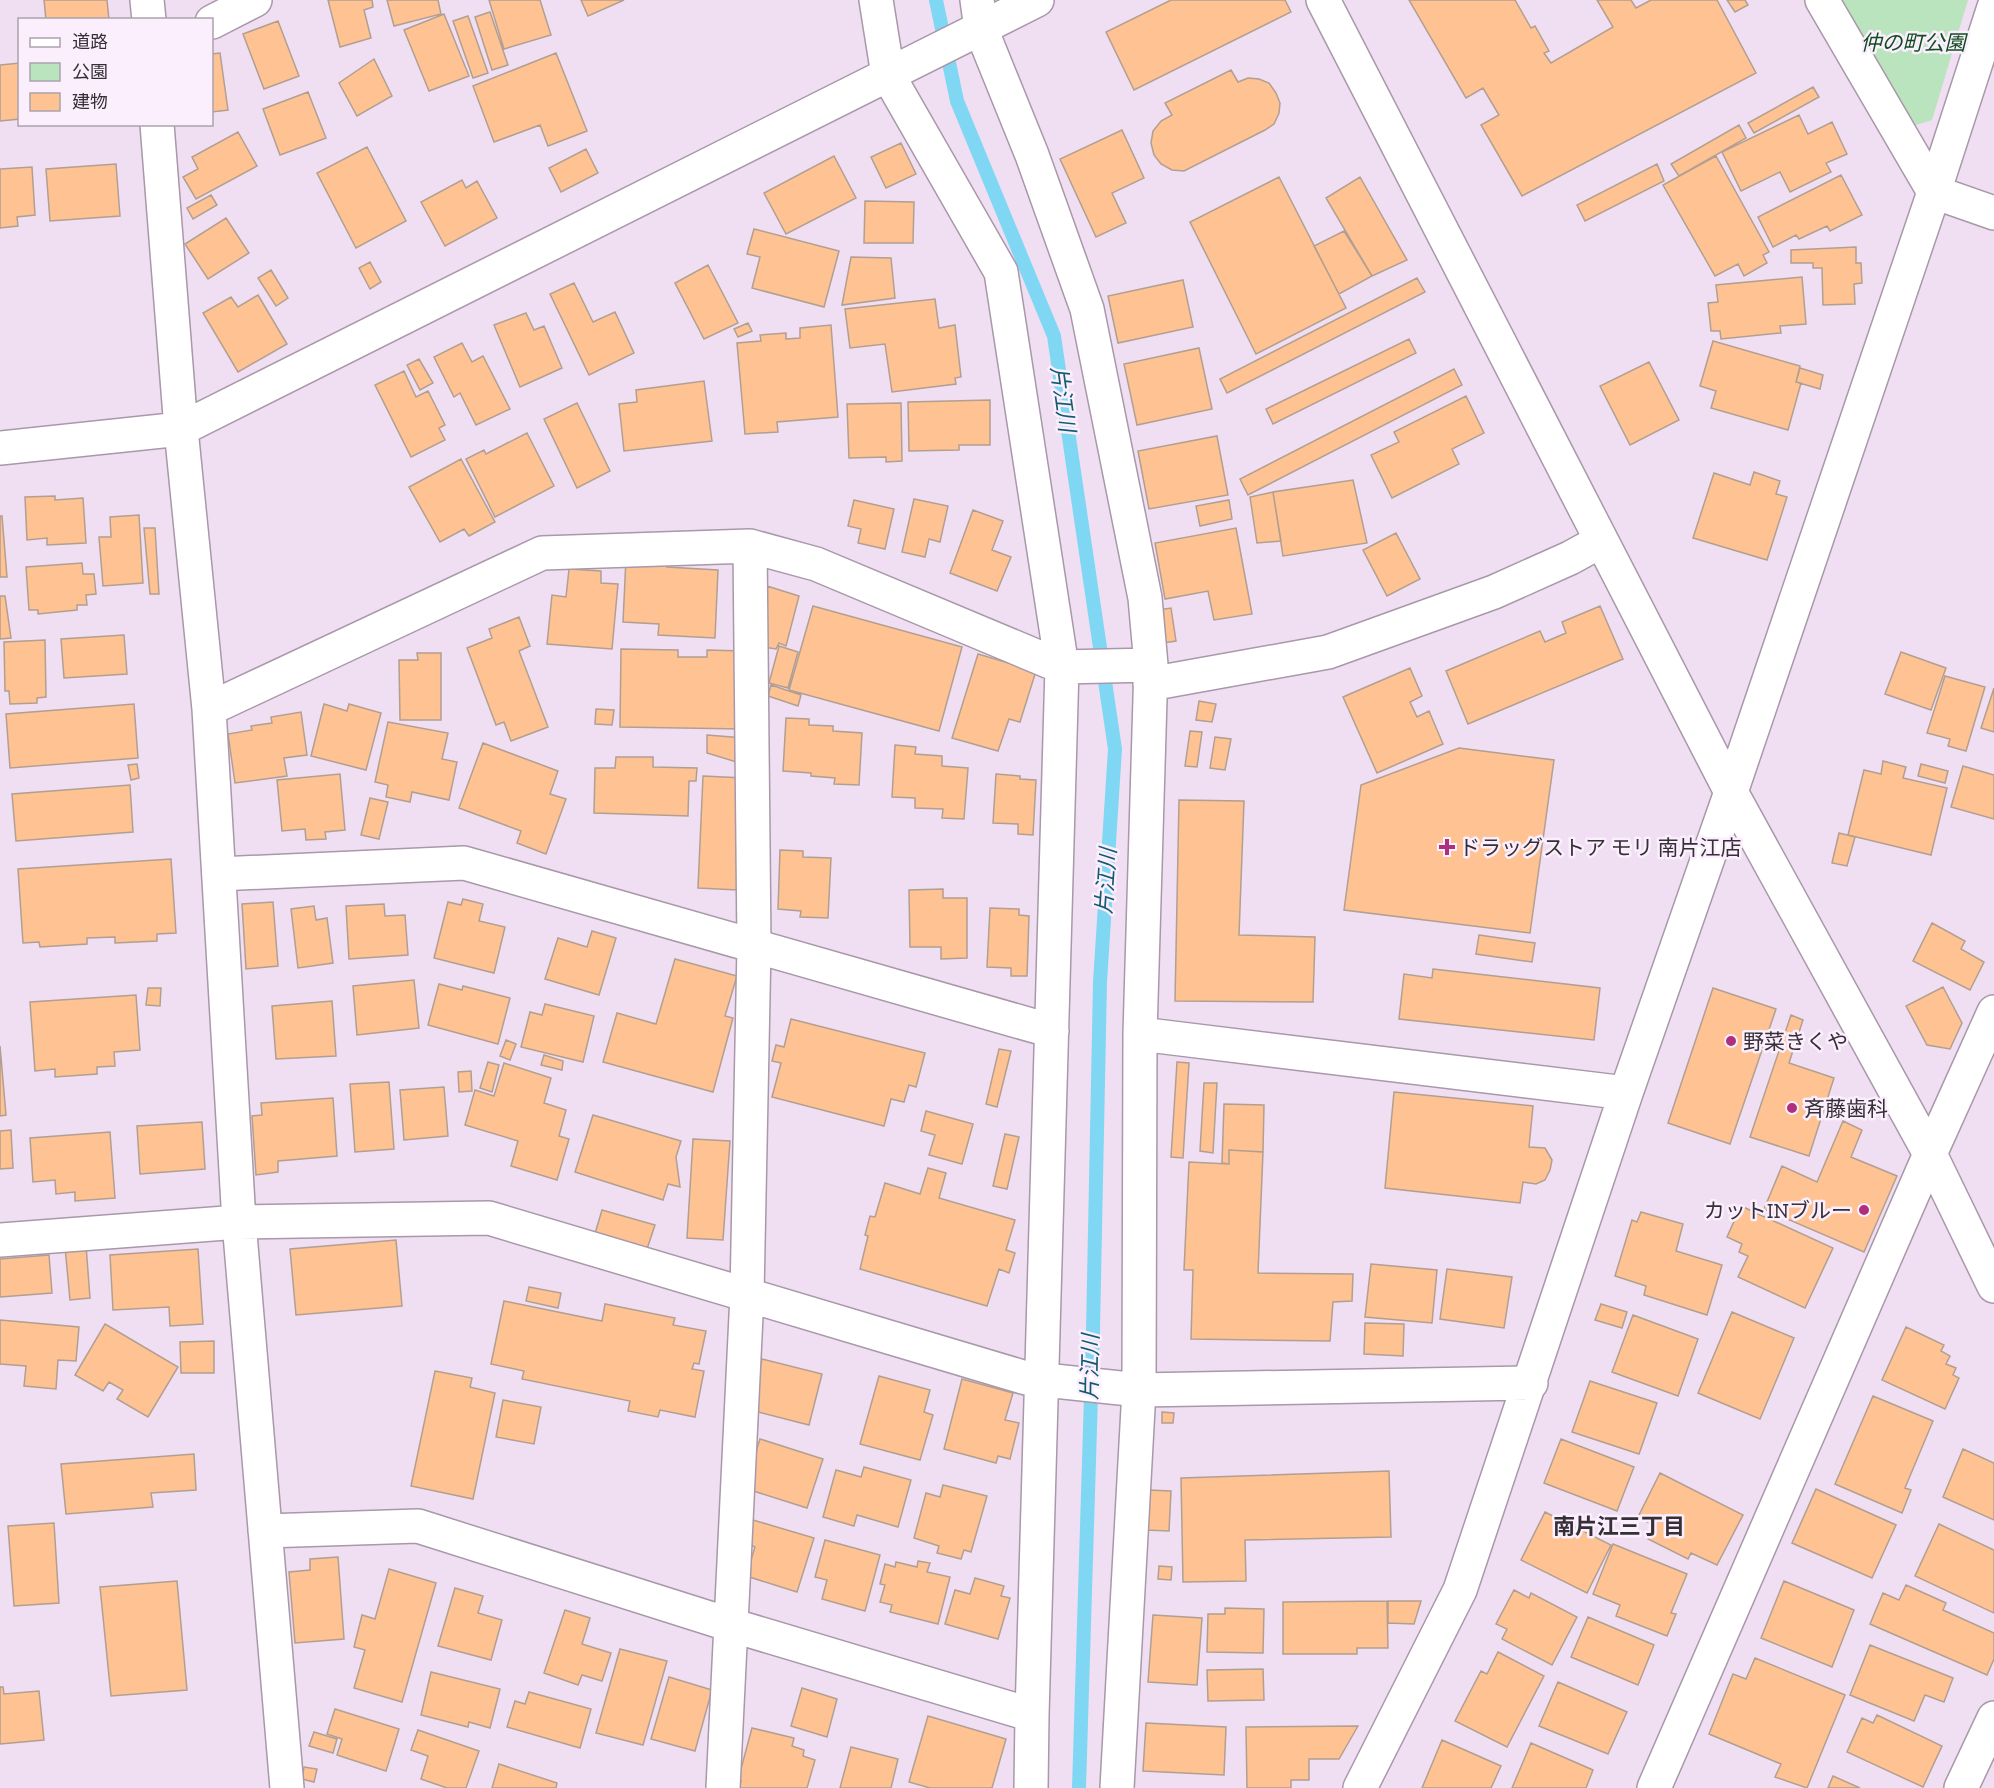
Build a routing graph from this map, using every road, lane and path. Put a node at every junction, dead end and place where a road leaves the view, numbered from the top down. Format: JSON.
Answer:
{"nodes":[{"id":1,"x":147,"y":0,"type":"edge"},
{"id":2,"x":255,"y":0,"type":"edge"},
{"id":3,"x":876,"y":0,"type":"edge"},
{"id":4,"x":1037,"y":0,"type":"edge"},
{"id":5,"x":1323,"y":0,"type":"edge"},
{"id":6,"x":1822,"y":0,"type":"edge"},
{"id":7,"x":1994,"y":7,"type":"edge"},
{"id":8,"x":979,"y":14,"type":"edge"},
{"id":9,"x":149,"y":18,"type":"edge"},
{"id":10,"x":213,"y":21,"type":"edge"},
{"id":11,"x":888,"y":75,"type":"junction"},
{"id":12,"x":157,"y":126,"type":"edge"},
{"id":13,"x":1934,"y":192,"type":"junction"},
{"id":14,"x":1994,"y":213,"type":"edge"},
{"id":15,"x":181,"y":429,"type":"junction"},
{"id":16,"x":0,"y":448,"type":"edge"},
{"id":17,"x":1601,"y":541,"type":"junction"},
{"id":18,"x":750,"y":546,"type":"junction"},
{"id":19,"x":1062,"y":667,"type":"junction"},
{"id":20,"x":1150,"y":675,"type":"junction"},
{"id":21,"x":209,"y":709,"type":"junction"},
{"id":22,"x":1731,"y":792,"type":"junction"},
{"id":23,"x":219,"y":874,"type":"junction"},
{"id":24,"x":754,"y":946,"type":"junction"},
{"id":25,"x":1994,"y":1012,"type":"edge"},
{"id":26,"x":1052,"y":1031,"type":"junction"},
{"id":27,"x":1140,"y":1034,"type":"junction"},
{"id":28,"x":1626,"y":1093,"type":"junction"},
{"id":29,"x":1930,"y":1154,"type":"junction"},
{"id":30,"x":239,"y":1222,"type":"junction"},
{"id":31,"x":0,"y":1240,"type":"edge"},
{"id":32,"x":1994,"y":1286,"type":"edge"},
{"id":33,"x":747,"y":1295,"type":"junction"},
{"id":34,"x":1041,"y":1380,"type":"junction"},
{"id":35,"x":1531,"y":1383,"type":"junction"},
{"id":36,"x":1139,"y":1390,"type":"junction"},
{"id":37,"x":265,"y":1531,"type":"junction"},
{"id":38,"x":731,"y":1625,"type":"junction"},
{"id":39,"x":1032,"y":1715,"type":"junction"},
{"id":40,"x":1994,"y":1718,"type":"edge"},
{"id":41,"x":287,"y":1788,"type":"edge"},
{"id":42,"x":723,"y":1788,"type":"edge"},
{"id":43,"x":1031,"y":1788,"type":"edge"},
{"id":44,"x":1118,"y":1788,"type":"edge"},
{"id":45,"x":1360,"y":1788,"type":"edge"},
{"id":46,"x":1654,"y":1788,"type":"edge"},
{"id":47,"x":1961,"y":1788,"type":"edge"}],
"edges":[{"from":1,"to":9,"type":"street"},
{"from":2,"to":10,"type":"street"},
{"from":3,"to":11,"type":"street"},
{"from":4,"to":8,"type":"street"},
{"from":5,"to":17,"type":"street"},
{"from":6,"to":13,"type":"street"},
{"from":7,"to":13,"type":"street"},
{"from":8,"to":11,"type":"street"},
{"from":8,"to":20,"type":"street"},
{"from":11,"to":15,"type":"street"},
{"from":11,"to":19,"type":"street"},
{"from":12,"to":15,"type":"street"},
{"from":13,"to":14,"type":"street"},
{"from":13,"to":22,"type":"street"},
{"from":15,"to":16,"type":"street"},
{"from":15,"to":21,"type":"street"},
{"from":17,"to":20,"type":"street"},
{"from":17,"to":22,"type":"street"},
{"from":18,"to":19,"type":"street"},
{"from":18,"to":21,"type":"street"},
{"from":18,"to":24,"type":"street"},
{"from":19,"to":20,"type":"street"},
{"from":19,"to":26,"type":"street"},
{"from":20,"to":27,"type":"street"},
{"from":21,"to":23,"type":"street"},
{"from":22,"to":28,"type":"street"},
{"from":22,"to":29,"type":"street"},
{"from":23,"to":24,"type":"street"},
{"from":23,"to":30,"type":"street"},
{"from":24,"to":26,"type":"street"},
{"from":24,"to":33,"type":"street"},
{"from":25,"to":29,"type":"street"},
{"from":26,"to":34,"type":"street"},
{"from":27,"to":28,"type":"street"},
{"from":27,"to":36,"type":"street"},
{"from":28,"to":35,"type":"street"},
{"from":29,"to":32,"type":"street"},
{"from":29,"to":46,"type":"street"},
{"from":30,"to":31,"type":"street"},
{"from":30,"to":33,"type":"street"},
{"from":30,"to":37,"type":"street"},
{"from":33,"to":34,"type":"street"},
{"from":33,"to":38,"type":"street"},
{"from":34,"to":36,"type":"street"},
{"from":34,"to":39,"type":"street"},
{"from":35,"to":36,"type":"street"},
{"from":35,"to":45,"type":"street"},
{"from":36,"to":44,"type":"street"},
{"from":37,"to":38,"type":"street"},
{"from":37,"to":41,"type":"street"},
{"from":38,"to":39,"type":"street"},
{"from":38,"to":42,"type":"street"},
{"from":39,"to":43,"type":"street"},
{"from":40,"to":47,"type":"street"}]}
